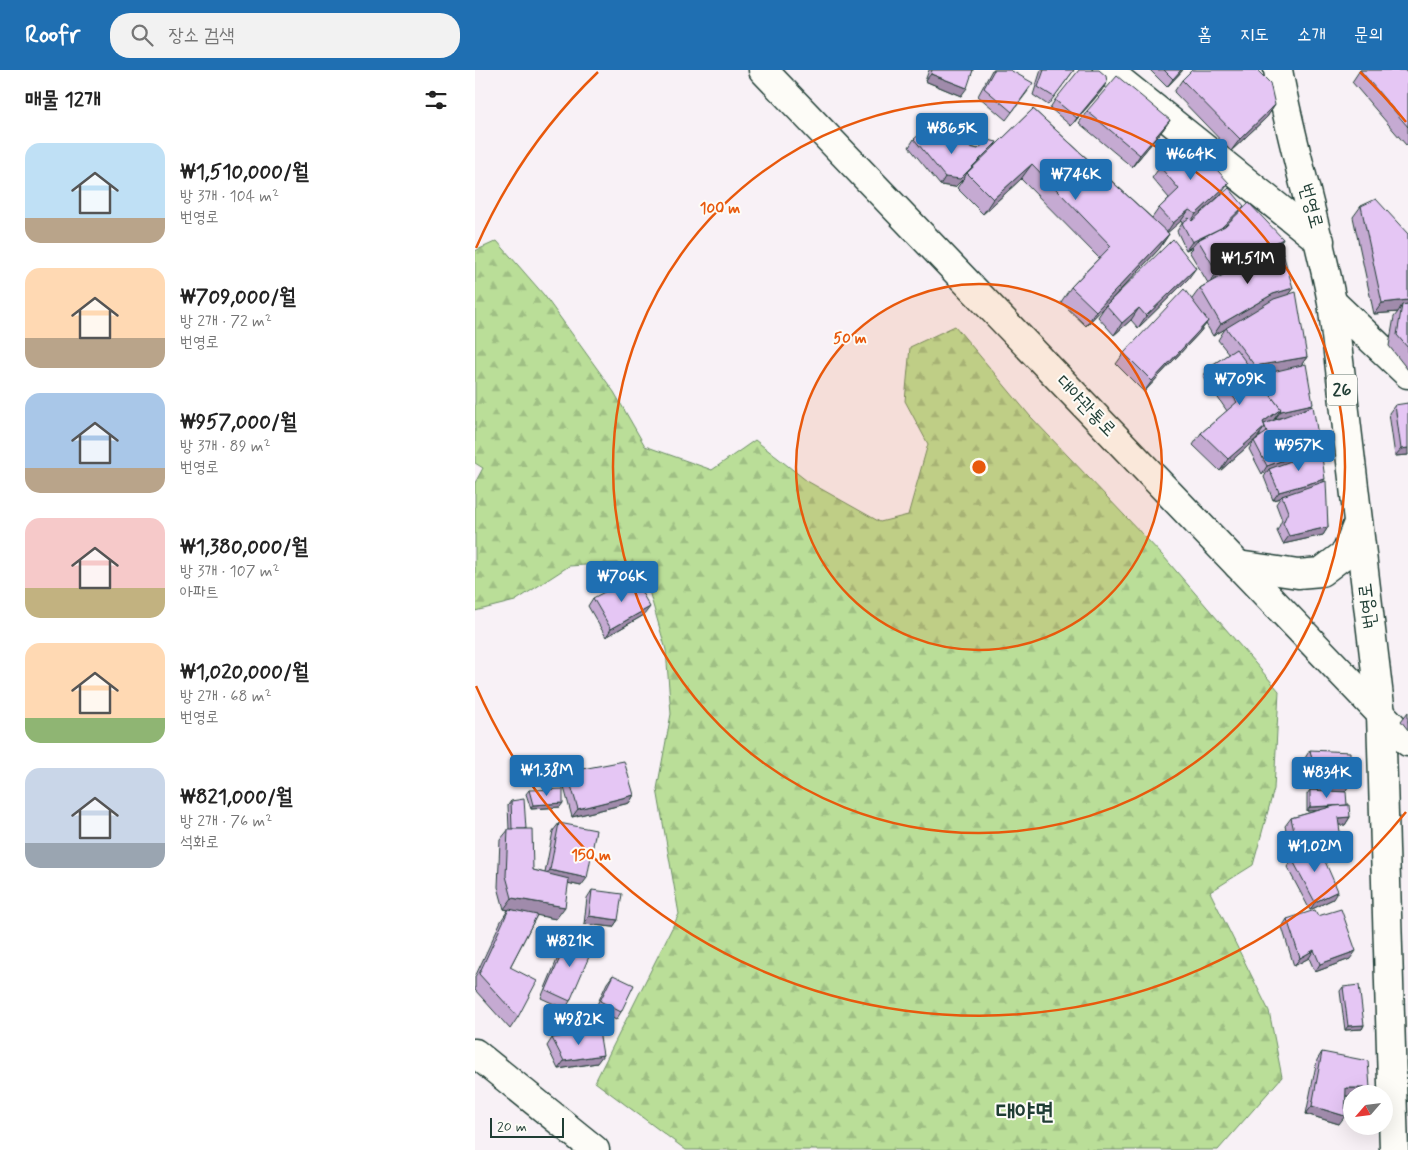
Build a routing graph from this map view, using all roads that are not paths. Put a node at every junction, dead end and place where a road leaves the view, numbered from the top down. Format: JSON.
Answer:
{"nodes":[{"id":1,"x":763,"y":70,"type":"edge"},
{"id":2,"x":1107,"y":70,"type":"edge"},
{"id":3,"x":1250,"y":70,"type":"edge"},
{"id":4,"x":1278,"y":70,"type":"edge"},
{"id":5,"x":1285,"y":105,"type":"junction"},
{"id":6,"x":1321,"y":241,"type":"junction"},
{"id":7,"x":1332,"y":302,"type":"junction"},
{"id":8,"x":1408,"y":374,"type":"edge"},
{"id":9,"x":1358,"y":522,"type":"junction"},
{"id":10,"x":1238,"y":565,"type":"junction"},
{"id":11,"x":1381,"y":714,"type":"junction"},
{"id":12,"x":1408,"y":742,"type":"edge"},
{"id":13,"x":475,"y":1053,"type":"edge"},
{"id":14,"x":595,"y":1150,"type":"edge"},
{"id":15,"x":1394,"y":1150,"type":"edge"}],
"edges":[{"from":1,"to":10,"type":"main road","name":"대야관통로"},
{"from":2,"to":6,"type":"main road"},
{"from":3,"to":5,"type":"main road"},
{"from":4,"to":5,"type":"main road","name":"번영로","number":"26"},
{"from":5,"to":6,"type":"main road","name":"번영로","number":"26"},
{"from":6,"to":7,"type":"main road","name":"번영로","number":"26"},
{"from":7,"to":8,"type":"main road"},
{"from":7,"to":9,"type":"main road","name":"번영로","number":"26"},
{"from":9,"to":10,"type":"main road"},
{"from":9,"to":11,"type":"main road","name":"번영로","number":"26"},
{"from":10,"to":11,"type":"main road","name":"대야관통로"},
{"from":11,"to":12,"type":"main road","name":"대야관통로"},
{"from":11,"to":15,"type":"main road","name":"번영로","number":"26"},
{"from":13,"to":14,"type":"main road"}]}
